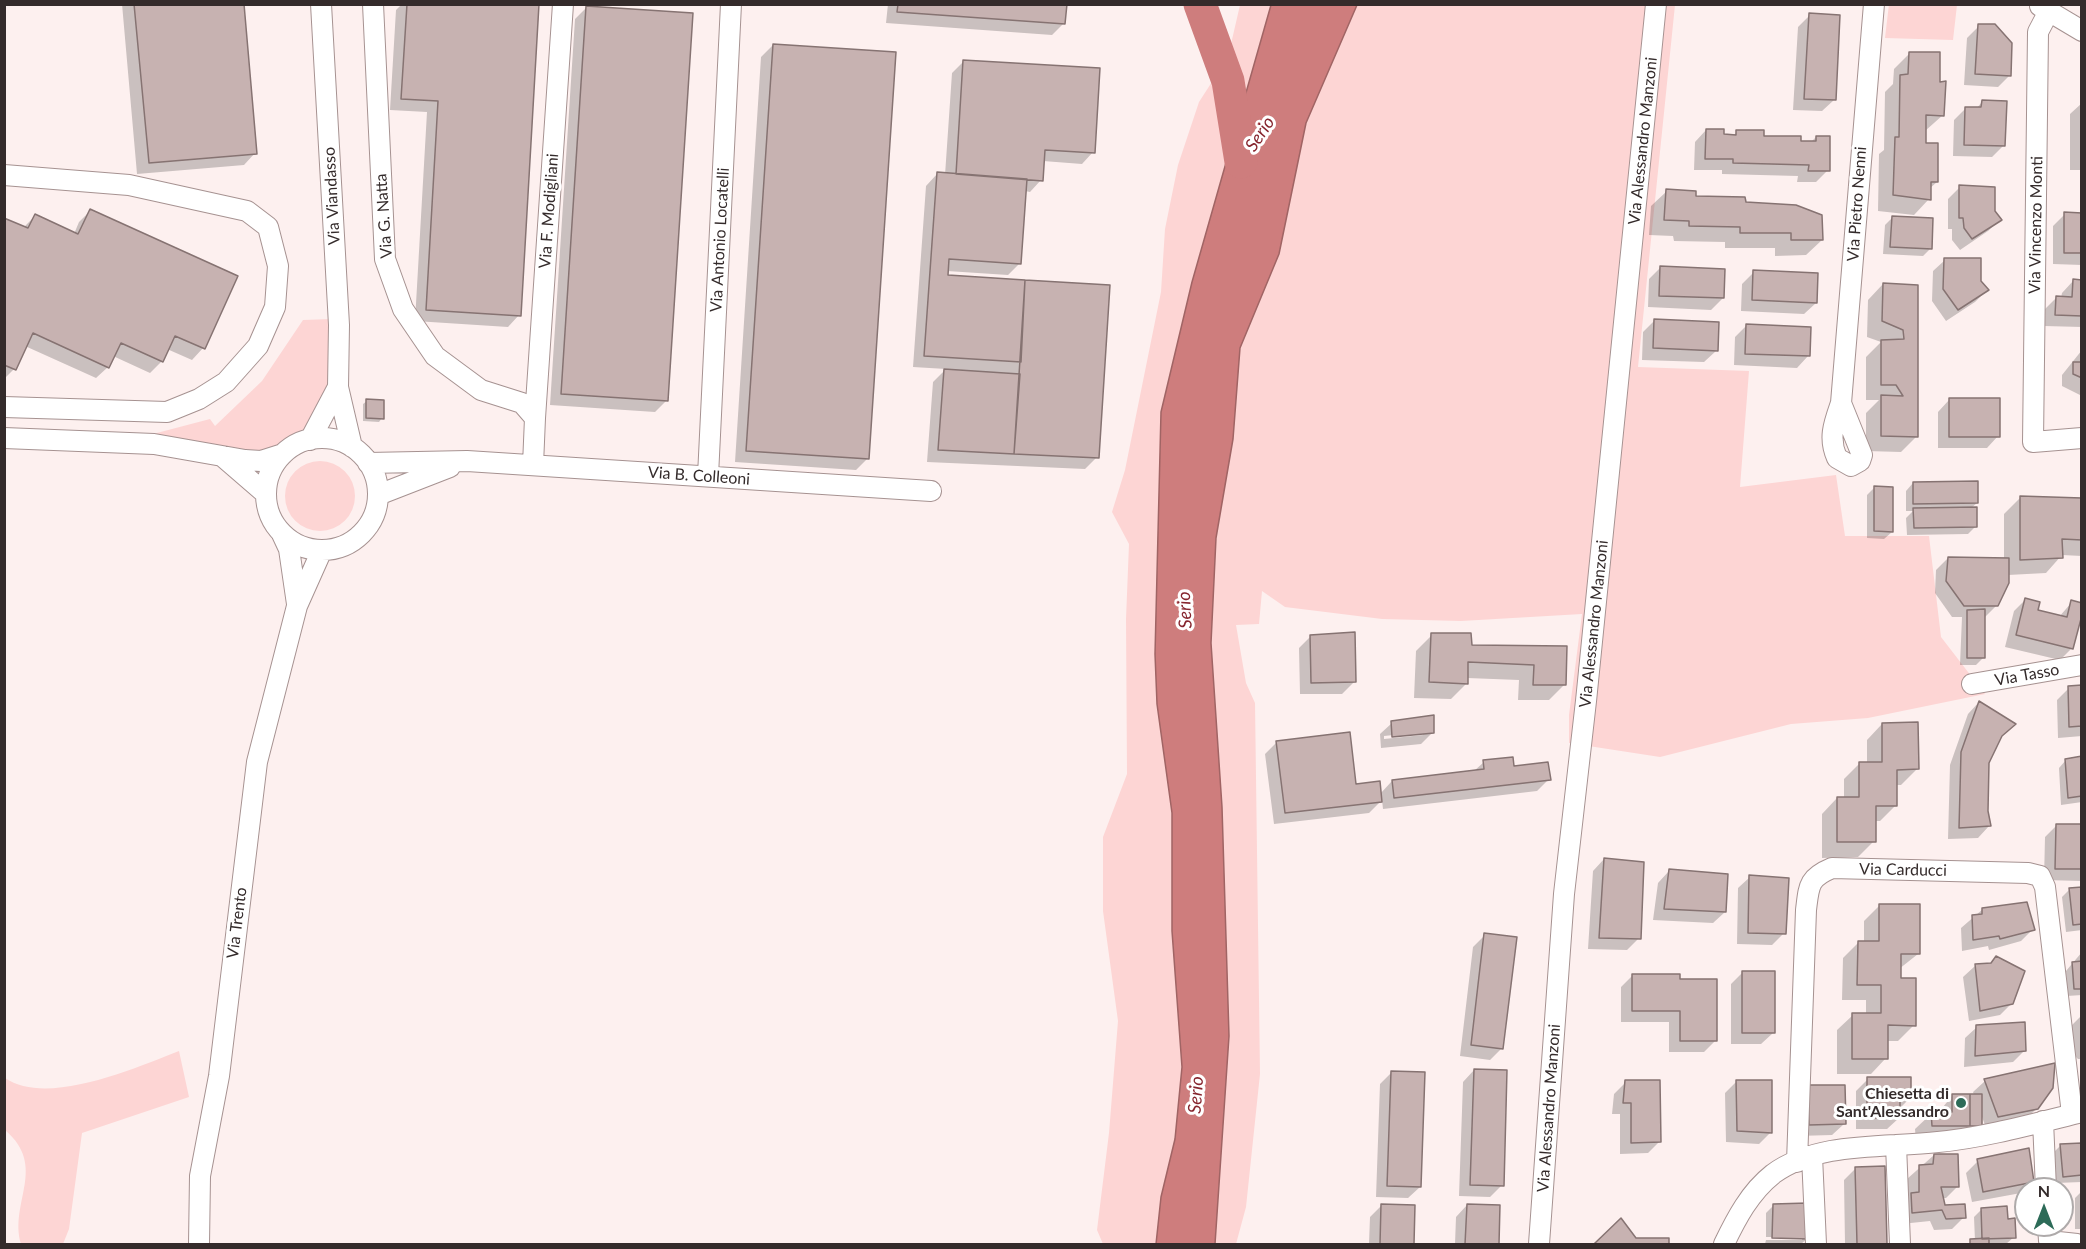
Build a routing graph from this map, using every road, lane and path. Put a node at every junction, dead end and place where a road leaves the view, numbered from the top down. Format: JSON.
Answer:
{"nodes":[{"id":1,"x":321,"y":4,"type":"edge"},
{"id":2,"x":373,"y":4,"type":"edge"},
{"id":3,"x":563,"y":4,"type":"edge"},
{"id":4,"x":731,"y":4,"type":"edge"},
{"id":5,"x":1656,"y":4,"type":"edge"},
{"id":6,"x":1874,"y":4,"type":"edge"},
{"id":7,"x":2043,"y":8,"type":"edge"},
{"id":8,"x":2082,"y":31,"type":"edge"},
{"id":9,"x":4,"y":175,"type":"edge"},
{"id":10,"x":338,"y":387,"type":"junction"},
{"id":11,"x":1841,"y":403,"type":"dead end"},
{"id":12,"x":4,"y":407,"type":"edge"},
{"id":13,"x":535,"y":418,"type":"junction"},
{"id":14,"x":4,"y":438,"type":"edge"},
{"id":15,"x":2082,"y":438,"type":"edge"},
{"id":16,"x":310,"y":440,"type":"junction"},
{"id":17,"x":352,"y":447,"type":"junction"},
{"id":18,"x":283,"y":454,"type":"junction"},
{"id":19,"x":220,"y":455,"type":"junction"},
{"id":20,"x":467,"y":461,"type":"junction"},
{"id":21,"x":368,"y":463,"type":"junction"},
{"id":22,"x":532,"y":465,"type":"junction"},
{"id":23,"x":708,"y":476,"type":"junction"},
{"id":24,"x":931,"y":491,"type":"dead end"},
{"id":25,"x":266,"y":494,"type":"junction"},
{"id":26,"x":378,"y":495,"type":"junction"},
{"id":27,"x":282,"y":534,"type":"junction"},
{"id":28,"x":322,"y":550,"type":"junction"},
{"id":29,"x":297,"y":606,"type":"junction"},
{"id":30,"x":2082,"y":665,"type":"edge"},
{"id":31,"x":1972,"y":684,"type":"dead end"},
{"id":32,"x":2077,"y":1113,"type":"edge"},
{"id":33,"x":2043,"y":1121,"type":"junction"},
{"id":34,"x":1896,"y":1145,"type":"junction"},
{"id":35,"x":1805,"y":1159,"type":"junction"},
{"id":36,"x":2045,"y":1177,"type":"edge"},
{"id":37,"x":2049,"y":1237,"type":"edge"},
{"id":38,"x":199,"y":1245,"type":"edge"},
{"id":39,"x":1539,"y":1245,"type":"edge"},
{"id":40,"x":1724,"y":1245,"type":"edge"},
{"id":41,"x":1816,"y":1245,"type":"edge"},
{"id":42,"x":1900,"y":1245,"type":"edge"},
{"id":43,"x":2077,"y":1245,"type":"edge"}],
"edges":[{"from":1,"to":10,"type":"street","name":"Via Viandasso"},
{"from":2,"to":13,"type":"street","name":"Via G. Natta"},
{"from":3,"to":13,"type":"street","name":"Via F. Modigliani"},
{"from":4,"to":23,"type":"street","name":"Via Antonio Locatelli"},
{"from":5,"to":39,"type":"street","name":"Via Alessandro Manzoni"},
{"from":6,"to":11,"type":"street","name":"Via Pietro Nenni"},
{"from":7,"to":8,"type":"street"},
{"from":7,"to":15,"type":"street","name":"Via Vincenzo Monti"},
{"from":9,"to":12,"type":"street"},
{"from":10,"to":16,"type":"street","name":"Via Viandasso"},
{"from":10,"to":17,"type":"street","name":"Via Viandasso"},
{"from":13,"to":22,"type":"street"},
{"from":14,"to":19,"type":"street"},
{"from":16,"to":17,"type":"street"},
{"from":16,"to":18,"type":"street"},
{"from":17,"to":21,"type":"street"},
{"from":18,"to":19,"type":"street"},
{"from":18,"to":25,"type":"street"},
{"from":19,"to":25,"type":"street"},
{"from":20,"to":21,"type":"street","name":"Via B. Colleoni"},
{"from":20,"to":22,"type":"street","name":"Via B. Colleoni"},
{"from":20,"to":26,"type":"street","name":"Via B. Colleoni"},
{"from":21,"to":26,"type":"street"},
{"from":22,"to":23,"type":"street","name":"Via B. Colleoni"},
{"from":23,"to":24,"type":"street","name":"Via B. Colleoni"},
{"from":25,"to":27,"type":"street"},
{"from":26,"to":28,"type":"street"},
{"from":27,"to":28,"type":"street"},
{"from":27,"to":29,"type":"street","name":"Via Trento"},
{"from":28,"to":29,"type":"street","name":"Via Trento"},
{"from":29,"to":38,"type":"street","name":"Via Trento"},
{"from":30,"to":31,"type":"street","name":"Via Tasso"},
{"from":32,"to":33,"type":"street"},
{"from":32,"to":35,"type":"street","name":"Via Carducci"},
{"from":33,"to":34,"type":"street"},
{"from":33,"to":36,"type":"street"},
{"from":34,"to":35,"type":"street"},
{"from":34,"to":42,"type":"street"},
{"from":35,"to":40,"type":"street"},
{"from":35,"to":41,"type":"street"},
{"from":37,"to":43,"type":"street"}]}
